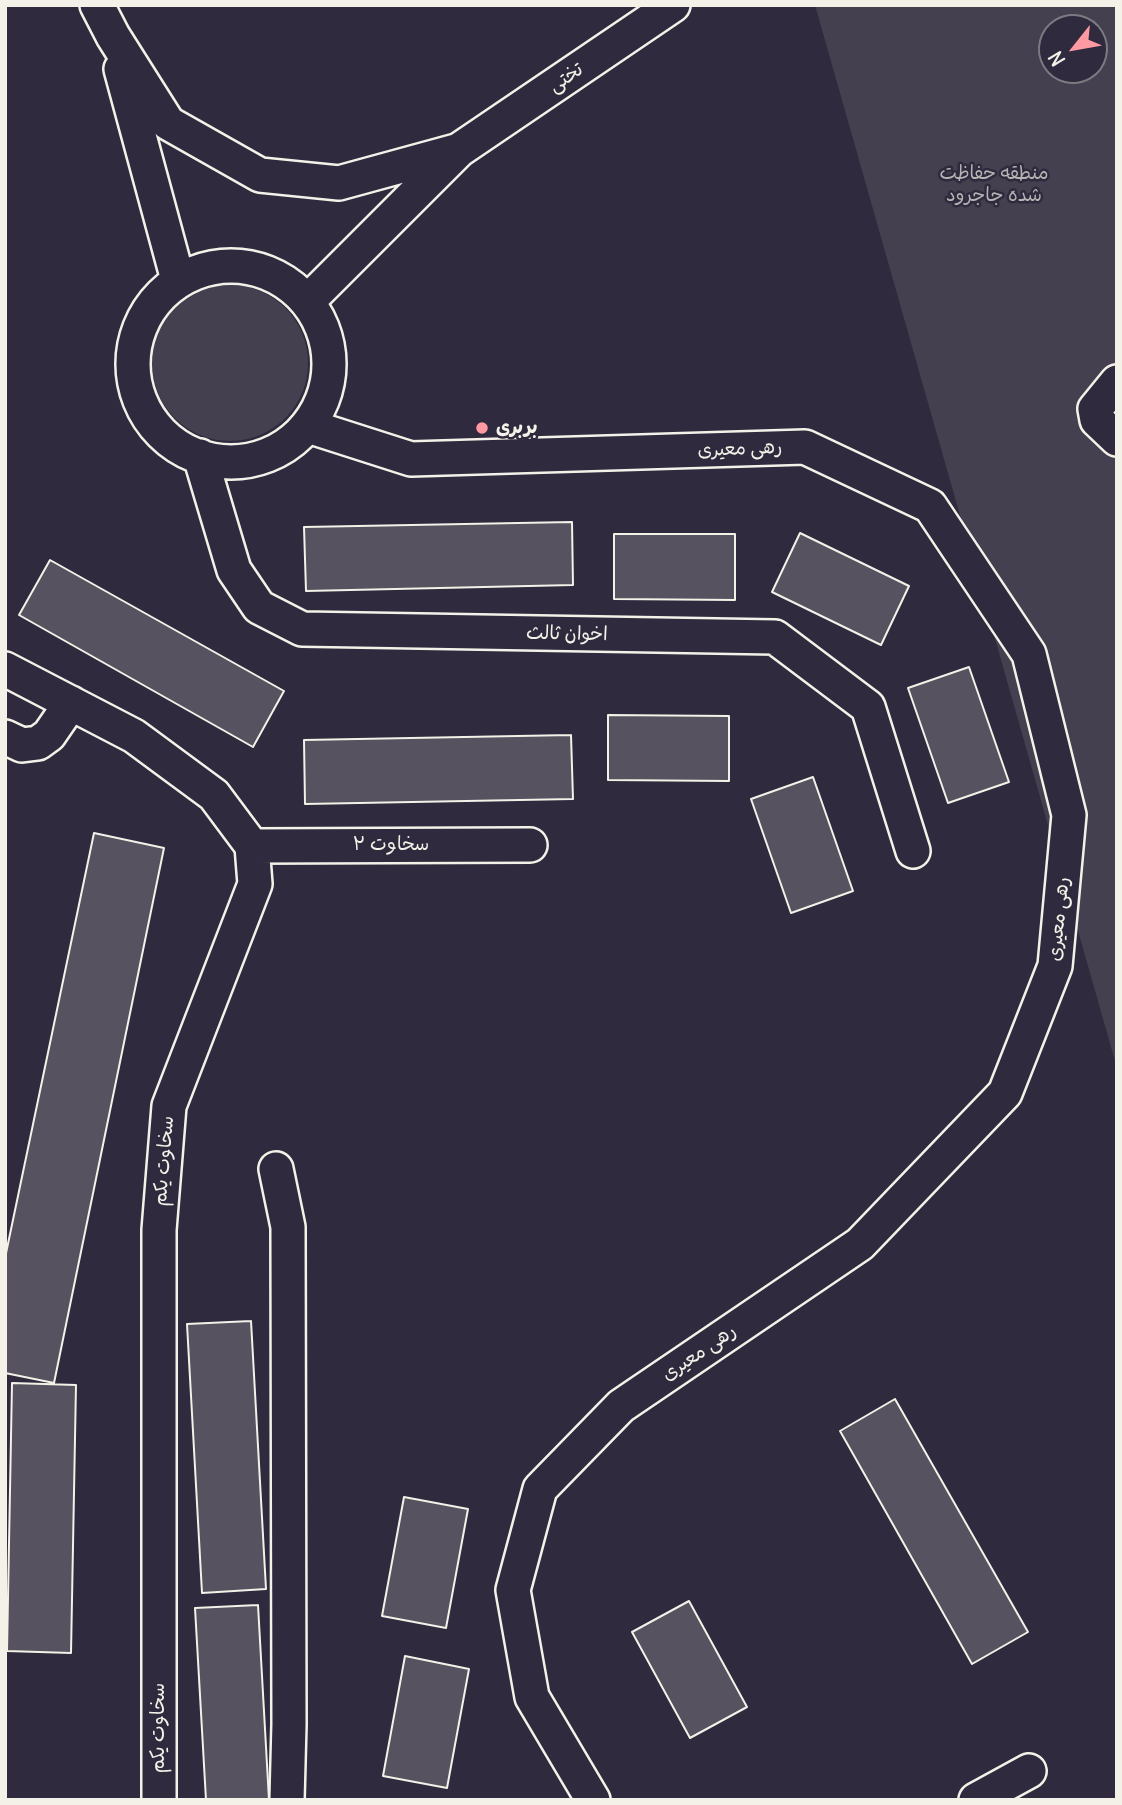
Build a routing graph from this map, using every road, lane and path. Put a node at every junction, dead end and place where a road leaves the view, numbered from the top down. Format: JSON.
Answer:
{"nodes":[{"id":1,"x":97,"y":5,"type":"edge"},
{"id":2,"x":673,"y":5,"type":"edge"},
{"id":3,"x":113,"y":36,"type":"junction"},
{"id":4,"x":459,"y":150,"type":"junction"},
{"id":5,"x":178,"y":280,"type":"junction"},
{"id":6,"x":307,"y":302,"type":"junction"},
{"id":7,"x":1117,"y":382,"type":"edge"},
{"id":8,"x":308,"y":426,"type":"junction"},
{"id":9,"x":1117,"y":439,"type":"edge"},
{"id":10,"x":200,"y":456,"type":"junction"},
{"id":11,"x":5,"y":669,"type":"edge"},
{"id":12,"x":71,"y":703,"type":"junction"},
{"id":13,"x":5,"y":737,"type":"edge"},
{"id":14,"x":530,"y":845,"type":"dead end"},
{"id":15,"x":252,"y":846,"type":"junction"},
{"id":16,"x":913,"y":851,"type":"dead end"},
{"id":17,"x":276,"y":1169,"type":"dead end"},
{"id":18,"x":1029,"y":1771,"type":"dead end"},
{"id":19,"x":159,"y":1800,"type":"edge"},
{"id":20,"x":287,"y":1800,"type":"edge"},
{"id":21,"x":593,"y":1800,"type":"edge"},
{"id":22,"x":976,"y":1800,"type":"edge"}],
"edges":[{"from":1,"to":3,"type":"street"},
{"from":2,"to":4,"type":"street","name":"تختی"},
{"from":3,"to":4,"type":"street"},
{"from":3,"to":5,"type":"street"},
{"from":4,"to":6,"type":"street"},
{"from":5,"to":6,"type":"street"},
{"from":5,"to":10,"type":"street"},
{"from":6,"to":8,"type":"street"},
{"from":7,"to":9,"type":"street"},
{"from":8,"to":10,"type":"street"},
{"from":8,"to":21,"type":"street","name":"رهی معیری"},
{"from":10,"to":16,"type":"street","name":"اخوان ثالث"},
{"from":11,"to":12,"type":"street"},
{"from":12,"to":13,"type":"street"},
{"from":12,"to":15,"type":"street"},
{"from":14,"to":15,"type":"street","name":"سخاوت ۲"},
{"from":15,"to":19,"type":"street","name":"سخاوت یکم"},
{"from":17,"to":20,"type":"street"},
{"from":18,"to":22,"type":"street"}]}
